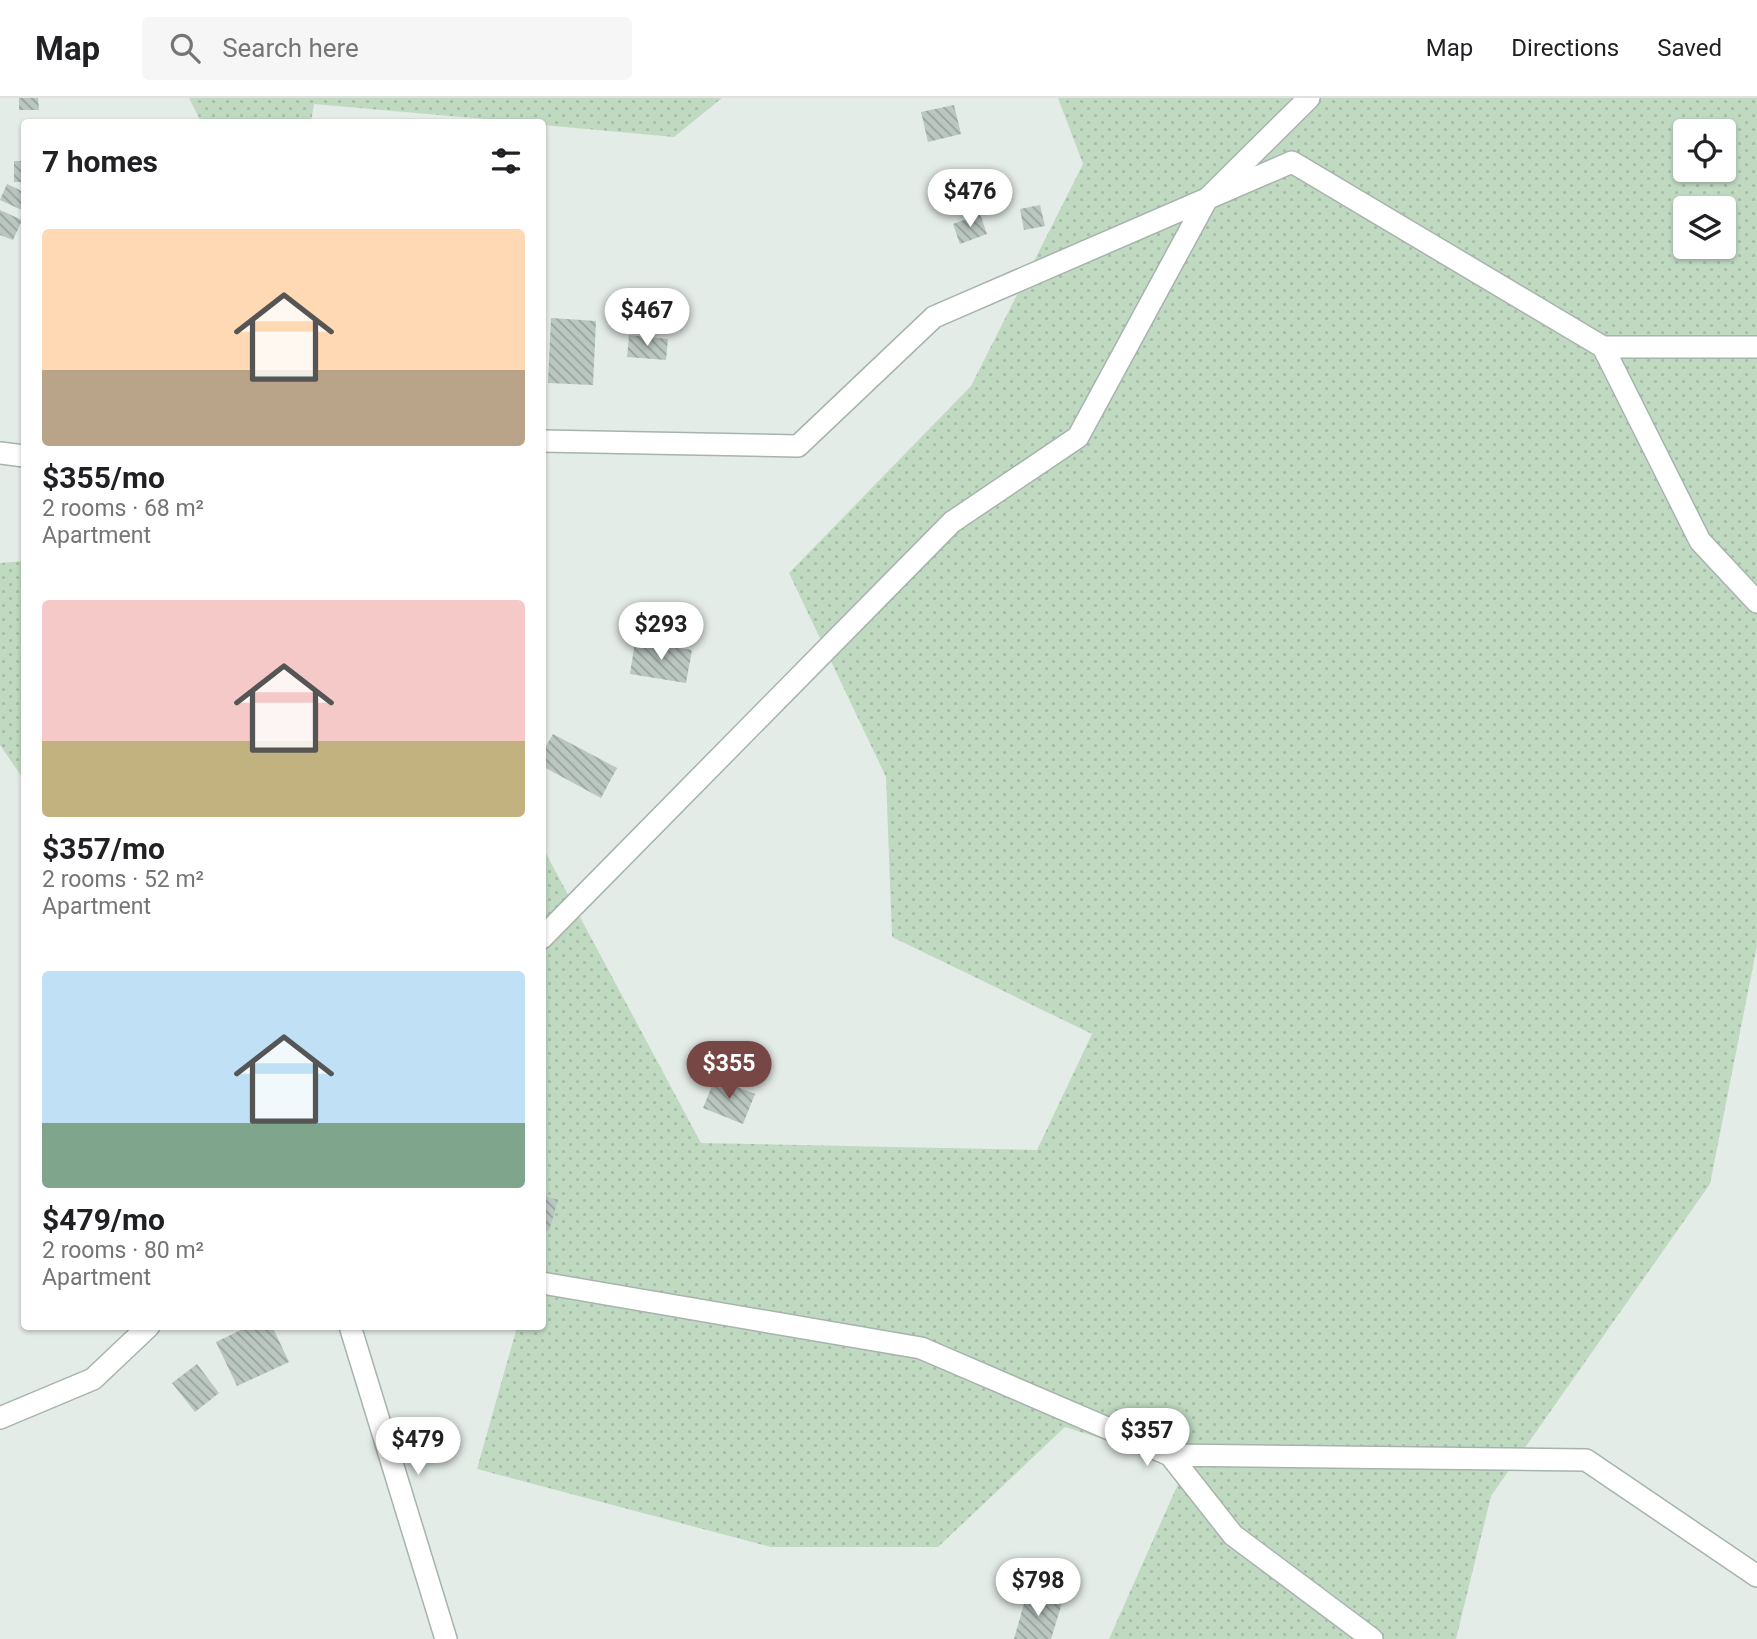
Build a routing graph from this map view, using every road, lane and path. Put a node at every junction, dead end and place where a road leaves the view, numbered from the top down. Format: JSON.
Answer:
{"nodes":[{"id":1,"x":1309,"y":98,"type":"edge"},
{"id":2,"x":1207,"y":199,"type":"junction"},
{"id":3,"x":1603,"y":346,"type":"junction"},
{"id":4,"x":1757,"y":347,"type":"edge"},
{"id":5,"x":546,"y":442,"type":"edge"},
{"id":6,"x":0,"y":453,"type":"edge"},
{"id":7,"x":21,"y":456,"type":"edge"},
{"id":8,"x":1757,"y":602,"type":"edge"},
{"id":9,"x":546,"y":934,"type":"edge"},
{"id":10,"x":546,"y":1284,"type":"edge"},
{"id":11,"x":145,"y":1330,"type":"edge"},
{"id":12,"x":351,"y":1330,"type":"edge"},
{"id":13,"x":0,"y":1418,"type":"edge"},
{"id":14,"x":1170,"y":1455,"type":"junction"},
{"id":15,"x":1757,"y":1576,"type":"edge"},
{"id":16,"x":446,"y":1639,"type":"edge"},
{"id":17,"x":1372,"y":1639,"type":"edge"}],
"edges":[{"from":1,"to":2,"type":"street"},
{"from":2,"to":3,"type":"street"},
{"from":2,"to":5,"type":"street"},
{"from":2,"to":9,"type":"street"},
{"from":3,"to":4,"type":"street"},
{"from":3,"to":8,"type":"street"},
{"from":6,"to":7,"type":"street"},
{"from":10,"to":14,"type":"street"},
{"from":11,"to":13,"type":"street"},
{"from":12,"to":16,"type":"street"},
{"from":14,"to":15,"type":"street"},
{"from":14,"to":17,"type":"street"}]}
